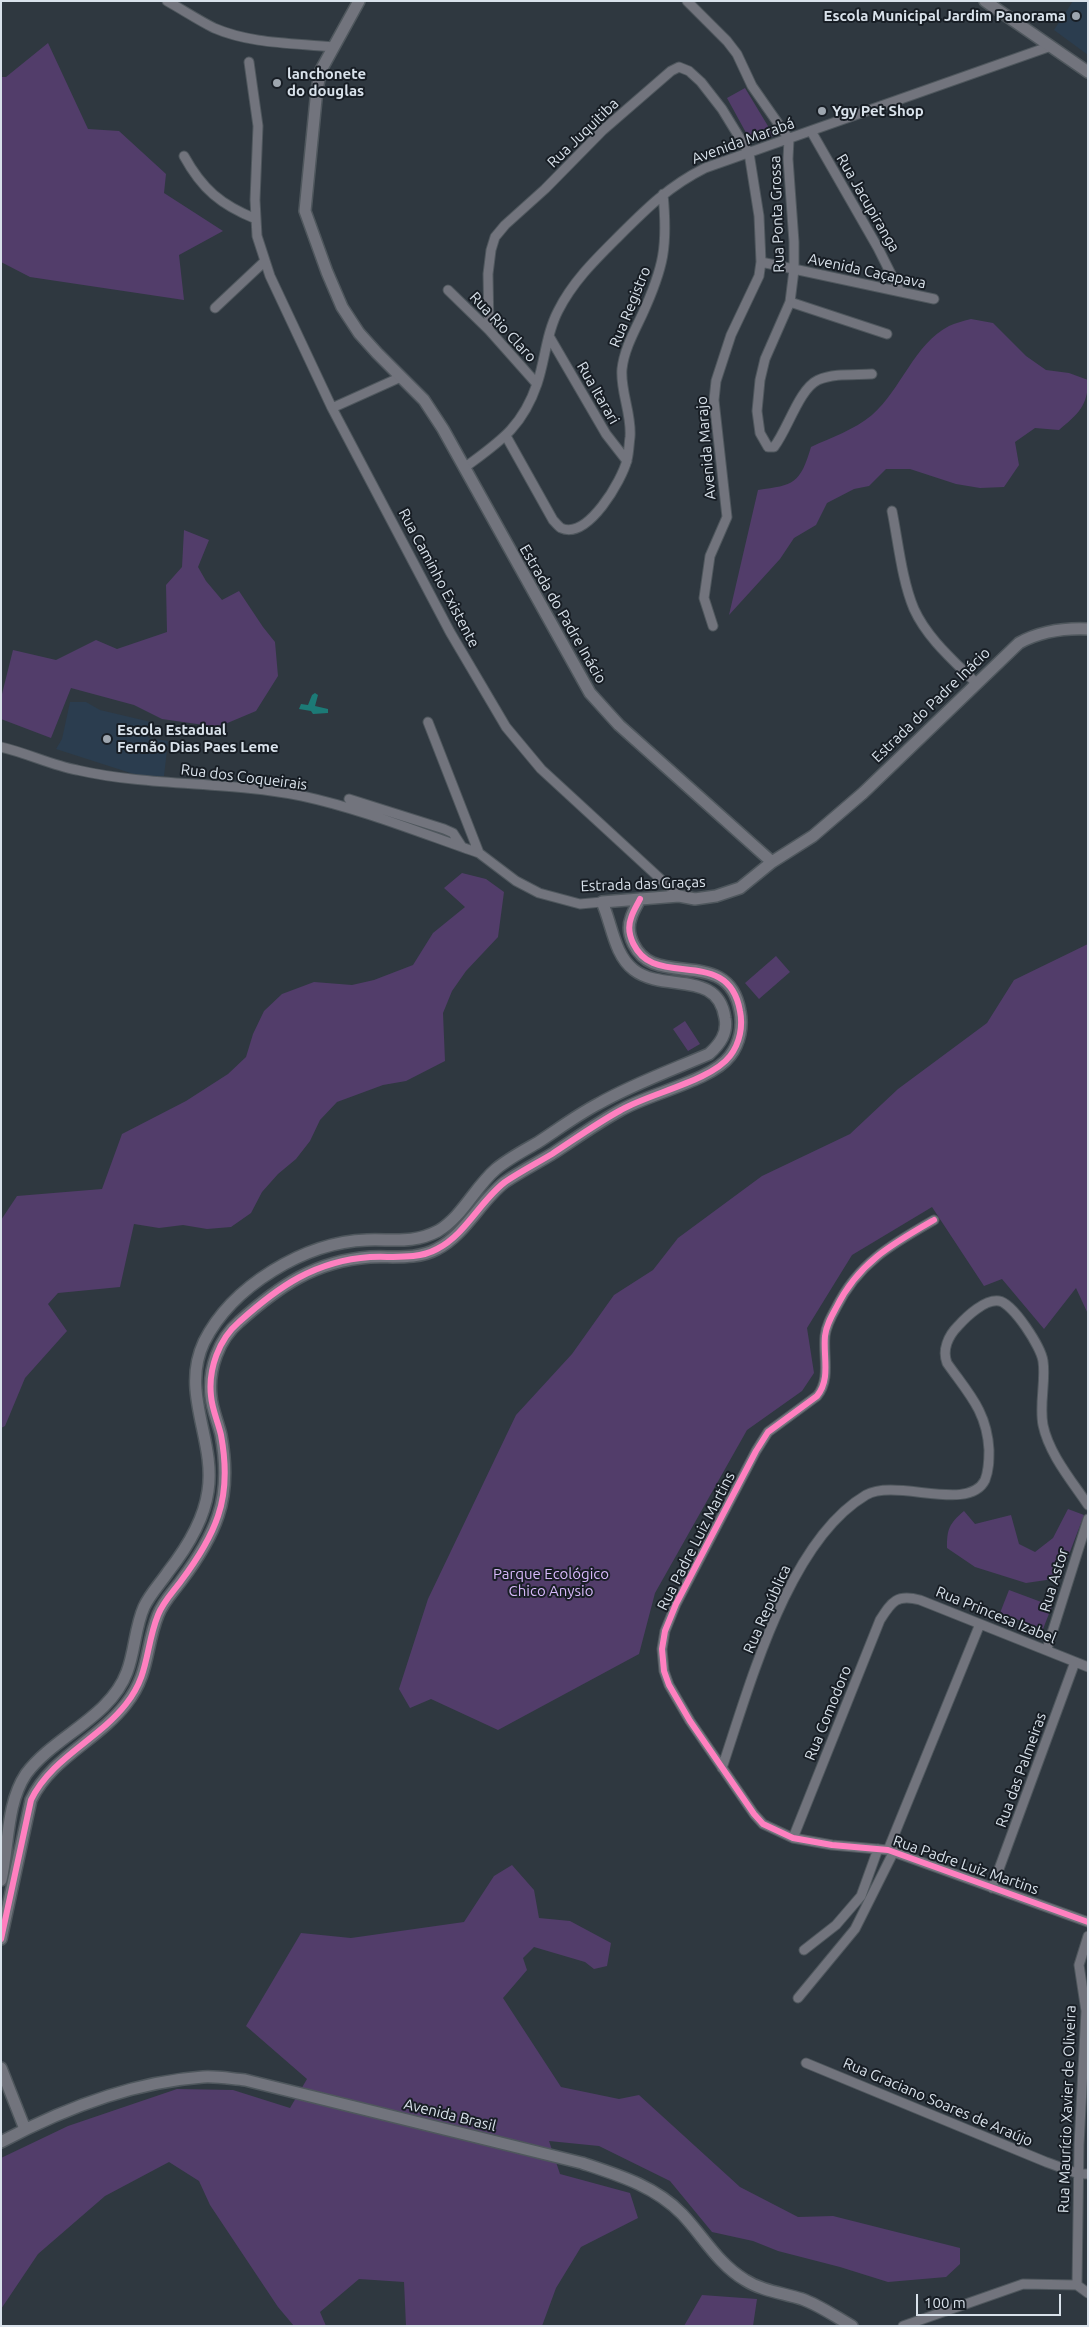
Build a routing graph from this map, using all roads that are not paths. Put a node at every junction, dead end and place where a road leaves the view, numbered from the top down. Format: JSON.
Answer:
{"nodes":[{"id":1,"x":167,"y":1,"type":"edge"},
{"id":2,"x":359,"y":1,"type":"edge"},
{"id":3,"x":687,"y":1,"type":"edge"},
{"id":4,"x":985,"y":1,"type":"edge"},
{"id":5,"x":1051,"y":46,"type":"junction"},
{"id":6,"x":333,"y":47,"type":"junction"},
{"id":7,"x":248,"y":62,"type":"dead end"},
{"id":8,"x":1088,"y":72,"type":"edge"},
{"id":9,"x":811,"y":131,"type":"junction"},
{"id":10,"x":789,"y":139,"type":"junction"},
{"id":11,"x":749,"y":153,"type":"junction"},
{"id":12,"x":184,"y":156,"type":"dead end"},
{"id":13,"x":663,"y":194,"type":"junction"},
{"id":14,"x":256,"y":219,"type":"junction"},
{"id":15,"x":265,"y":260,"type":"junction"},
{"id":16,"x":761,"y":262,"type":"junction"},
{"id":17,"x":794,"y":270,"type":"junction"},
{"id":18,"x":448,"y":290,"type":"dead end"},
{"id":19,"x":900,"y":290,"type":"junction"},
{"id":20,"x":934,"y":299,"type":"dead end"},
{"id":21,"x":790,"y":302,"type":"junction"},
{"id":22,"x":215,"y":308,"type":"dead end"},
{"id":23,"x":489,"y":330,"type":"junction"},
{"id":24,"x":887,"y":334,"type":"dead end"},
{"id":25,"x":549,"y":336,"type":"junction"},
{"id":26,"x":872,"y":374,"type":"dead end"},
{"id":27,"x":401,"y":377,"type":"junction"},
{"id":28,"x":537,"y":384,"type":"junction"},
{"id":29,"x":332,"y":408,"type":"junction"},
{"id":30,"x":506,"y":436,"type":"junction"},
{"id":31,"x":627,"y":461,"type":"junction"},
{"id":32,"x":464,"y":468,"type":"junction"},
{"id":33,"x":892,"y":511,"type":"dead end"},
{"id":34,"x":713,"y":626,"type":"dead end"},
{"id":35,"x":1088,"y":629,"type":"edge"},
{"id":36,"x":976,"y":683,"type":"junction"},
{"id":37,"x":428,"y":722,"type":"dead end"},
{"id":38,"x":1,"y":747,"type":"edge"},
{"id":39,"x":350,"y":799,"type":"dead end"},
{"id":40,"x":462,"y":848,"type":"junction"},
{"id":41,"x":479,"y":853,"type":"junction"},
{"id":42,"x":772,"y":862,"type":"junction"},
{"id":43,"x":679,"y":896,"type":"junction"},
{"id":44,"x":640,"y":899,"type":"junction"},
{"id":45,"x":602,"y":902,"type":"junction"},
{"id":46,"x":631,"y":916,"type":"junction"},
{"id":47,"x":609,"y":918,"type":"junction"},
{"id":48,"x":732,"y":990,"type":"junction"},
{"id":49,"x":719,"y":999,"type":"junction"},
{"id":50,"x":516,"y":1156,"type":"junction"},
{"id":51,"x":525,"y":1171,"type":"junction"},
{"id":52,"x":934,"y":1220,"type":"dead end"},
{"id":53,"x":214,"y":1326,"type":"junction"},
{"id":54,"x":227,"y":1334,"type":"junction"},
{"id":55,"x":208,"y":1491,"type":"junction"},
{"id":56,"x":224,"y":1493,"type":"junction"},
{"id":57,"x":1088,"y":1505,"type":"edge"},
{"id":58,"x":1088,"y":1519,"type":"edge"},
{"id":59,"x":894,"y":1601,"type":"joint"},
{"id":60,"x":980,"y":1624,"type":"junction"},
{"id":61,"x":1047,"y":1649,"type":"junction"},
{"id":62,"x":1075,"y":1662,"type":"junction"},
{"id":63,"x":1088,"y":1666,"type":"edge"},
{"id":64,"x":722,"y":1768,"type":"junction"},
{"id":65,"x":793,"y":1838,"type":"junction"},
{"id":66,"x":887,"y":1850,"type":"junction"},
{"id":67,"x":2,"y":1877,"type":"edge"},
{"id":68,"x":15,"y":1877,"type":"junction"},
{"id":69,"x":992,"y":1888,"type":"junction"},
{"id":70,"x":1088,"y":1922,"type":"edge"},
{"id":71,"x":1088,"y":1936,"type":"edge"},
{"id":72,"x":1,"y":1939,"type":"edge"},
{"id":73,"x":804,"y":1950,"type":"dead end"},
{"id":74,"x":798,"y":1998,"type":"dead end"},
{"id":75,"x":806,"y":2063,"type":"dead end"},
{"id":76,"x":1,"y":2068,"type":"edge"},
{"id":77,"x":26,"y":2129,"type":"junction"},
{"id":78,"x":1,"y":2142,"type":"edge"},
{"id":79,"x":1083,"y":2174,"type":"edge"},
{"id":80,"x":1077,"y":2271,"type":"junction"},
{"id":81,"x":1088,"y":2272,"type":"edge"},
{"id":82,"x":1077,"y":2285,"type":"junction"},
{"id":83,"x":1088,"y":2292,"type":"edge"},
{"id":84,"x":852,"y":2326,"type":"edge"},
{"id":85,"x":902,"y":2326,"type":"edge"}],
"edges":[{"from":1,"to":6,"type":"street"},
{"from":2,"to":6,"type":"street","name":"Estrada do Padre Inácio"},
{"from":3,"to":10,"type":"street","name":"Rua Ponta Grossa"},
{"from":4,"to":5,"type":"street"},
{"from":5,"to":8,"type":"street"},
{"from":5,"to":9,"type":"street","name":"Avenida Marabá"},
{"from":6,"to":27,"type":"street","name":"Estrada do Padre Inácio"},
{"from":7,"to":14,"type":"street","name":"Rua Caminho Existente"},
{"from":9,"to":10,"type":"street","name":"Avenida Marabá"},
{"from":9,"to":19,"type":"street","name":"Rua Jacupiranga"},
{"from":10,"to":11,"type":"street","name":"Avenida Marabá"},
{"from":10,"to":17,"type":"street","name":"Rua Ponta Grossa"},
{"from":11,"to":13,"type":"street","name":"Avenida Marabá"},
{"from":11,"to":16,"type":"street","name":"Avenida Marajo"},
{"from":11,"to":23,"type":"street","name":"Rua Juquitiba"},
{"from":12,"to":14,"type":"street"},
{"from":13,"to":25,"type":"street","name":"Avenida Marabá"},
{"from":13,"to":31,"type":"street","name":"Rua Registro"},
{"from":14,"to":15,"type":"street","name":"Rua Caminho Existente"},
{"from":15,"to":22,"type":"street"},
{"from":15,"to":29,"type":"street","name":"Rua Caminho Existente"},
{"from":16,"to":17,"type":"street","name":"Avenida Caçapava"},
{"from":16,"to":34,"type":"street","name":"Avenida Marajo"},
{"from":17,"to":19,"type":"street","name":"Avenida Caçapava"},
{"from":17,"to":21,"type":"street","name":"Rua Ponta Grossa"},
{"from":18,"to":23,"type":"street","name":"Rua Rio Claro"},
{"from":19,"to":20,"type":"street","name":"Avenida Caçapava"},
{"from":21,"to":24,"type":"street"},
{"from":21,"to":26,"type":"street","name":"Rua Ponta Grossa"},
{"from":23,"to":28,"type":"street","name":"Rua Rio Claro"},
{"from":25,"to":28,"type":"street","name":"Avenida Marabá"},
{"from":25,"to":31,"type":"street","name":"Rua Itarari"},
{"from":27,"to":29,"type":"street"},
{"from":27,"to":32,"type":"street","name":"Estrada do Padre Inácio"},
{"from":28,"to":30,"type":"street","name":"Avenida Marabá"},
{"from":29,"to":43,"type":"street","name":"Rua Caminho Existente"},
{"from":30,"to":31,"type":"street","name":"Rua Registro"},
{"from":30,"to":32,"type":"street","name":"Avenida Marabá"},
{"from":32,"to":42,"type":"street","name":"Estrada do Padre Inácio"},
{"from":33,"to":36,"type":"street"},
{"from":35,"to":36,"type":"street","name":"Estrada do Padre Inácio"},
{"from":36,"to":42,"type":"street","name":"Estrada do Padre Inácio"},
{"from":37,"to":41,"type":"street"},
{"from":38,"to":40,"type":"street","name":"Rua dos Coqueirais"},
{"from":39,"to":40,"type":"street"},
{"from":40,"to":41,"type":"street","name":"Rua dos Coqueirais"},
{"from":41,"to":45,"type":"street","name":"Estrada das Graças"},
{"from":42,"to":43,"type":"street","name":"Estrada das Graças"},
{"from":43,"to":44,"type":"street","name":"Estrada das Graças"},
{"from":44,"to":45,"type":"street","name":"Estrada das Graças"},
{"from":44,"to":46,"type":"street"},
{"from":45,"to":47,"type":"street"},
{"from":46,"to":47,"type":"street"},
{"from":46,"to":48,"type":"street"},
{"from":47,"to":49,"type":"street"},
{"from":48,"to":49,"type":"street"},
{"from":48,"to":51,"type":"street"},
{"from":49,"to":50,"type":"street"},
{"from":50,"to":51,"type":"street"},
{"from":50,"to":53,"type":"street"},
{"from":51,"to":54,"type":"street"},
{"from":52,"to":64,"type":"street","name":"Rua Padre Luiz Martins"},
{"from":53,"to":54,"type":"street"},
{"from":53,"to":55,"type":"street"},
{"from":54,"to":56,"type":"street"},
{"from":55,"to":56,"type":"street"},
{"from":55,"to":67,"type":"street"},
{"from":56,"to":68,"type":"street"},
{"from":57,"to":64,"type":"street","name":"Rua República"},
{"from":58,"to":61,"type":"street","name":"Rua Astor"},
{"from":59,"to":60,"type":"street","name":"Rua Princesa Izabel"},
{"from":59,"to":65,"type":"street","name":"Rua Comodoro"},
{"from":60,"to":61,"type":"street","name":"Rua Princesa Izabel"},
{"from":60,"to":66,"type":"street"},
{"from":61,"to":62,"type":"street","name":"Rua Princesa Izabel"},
{"from":62,"to":63,"type":"street","name":"Rua Princesa Izabel"},
{"from":62,"to":69,"type":"street","name":"Rua das Palmeiras"},
{"from":64,"to":65,"type":"street","name":"Rua Padre Luiz Martins"},
{"from":65,"to":66,"type":"street","name":"Rua Padre Luiz Martins"},
{"from":66,"to":69,"type":"street","name":"Rua Padre Luiz Martins"},
{"from":66,"to":73,"type":"street"},
{"from":66,"to":74,"type":"street"},
{"from":67,"to":68,"type":"street"},
{"from":68,"to":72,"type":"street"},
{"from":69,"to":70,"type":"street","name":"Rua Padre Luiz Martins"},
{"from":71,"to":79,"type":"street","name":"Rua Maurício Xavier de Oliveira"},
{"from":75,"to":79,"type":"street","name":"Rua Graciano Soares de Araújo"},
{"from":76,"to":77,"type":"street"},
{"from":77,"to":78,"type":"street","name":"Avenida Brasil"},
{"from":77,"to":84,"type":"street","name":"Avenida Brasil"},
{"from":79,"to":80,"type":"street","name":"Rua Maurício Xavier de Oliveira"},
{"from":80,"to":81,"type":"street"},
{"from":80,"to":82,"type":"street","name":"Rua Maurício Xavier de Oliveira"},
{"from":82,"to":83,"type":"street"},
{"from":82,"to":85,"type":"street"}]}
